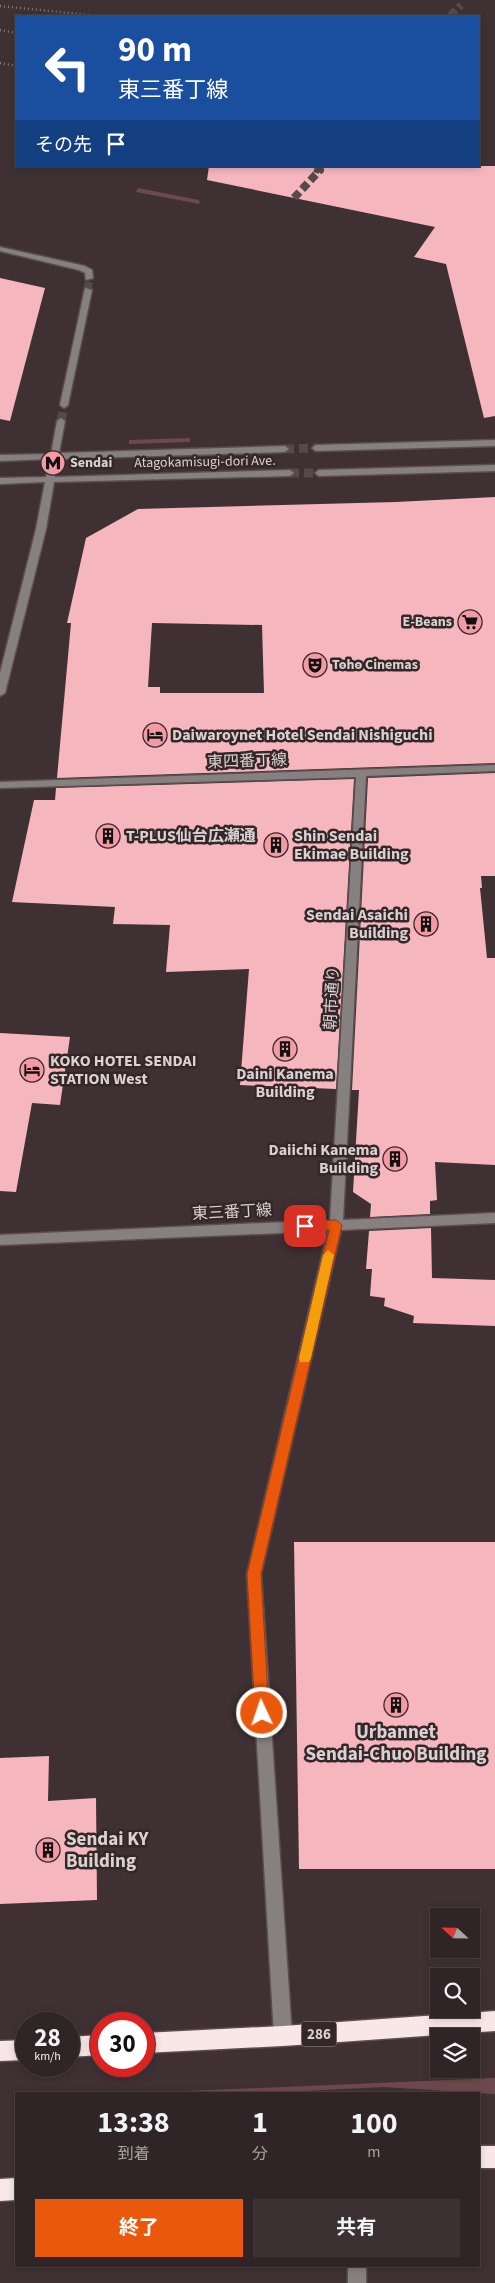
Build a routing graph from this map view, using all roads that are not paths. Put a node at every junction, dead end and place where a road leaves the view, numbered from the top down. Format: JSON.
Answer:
{"nodes":[{"id":1,"x":0,"y":249,"type":"edge"},
{"id":2,"x":89,"y":278,"type":"dead end"},
{"id":3,"x":88,"y":290,"type":"tunnel mouth"},
{"id":4,"x":64,"y":405,"type":"tunnel mouth"},
{"id":5,"x":61,"y":421,"type":"tunnel mouth"},
{"id":6,"x":495,"y":443,"type":"edge"},
{"id":7,"x":316,"y":448,"type":"tunnel mouth"},
{"id":8,"x":285,"y":449,"type":"tunnel mouth"},
{"id":9,"x":54,"y":456,"type":"junction"},
{"id":10,"x":0,"y":458,"type":"edge"},
{"id":11,"x":495,"y":468,"type":"edge"},
{"id":12,"x":290,"y":473,"type":"tunnel mouth"},
{"id":13,"x":319,"y":473,"type":"tunnel mouth"},
{"id":14,"x":50,"y":479,"type":"junction"},
{"id":15,"x":0,"y":481,"type":"edge"},
{"id":16,"x":0,"y":693,"type":"edge"},
{"id":17,"x":495,"y":768,"type":"edge"},
{"id":18,"x":361,"y":772,"type":"junction"},
{"id":19,"x":0,"y":785,"type":"edge"},
{"id":20,"x":495,"y":1218,"type":"edge"},
{"id":21,"x":336,"y":1225,"type":"junction"},
{"id":22,"x":0,"y":1240,"type":"edge"},
{"id":23,"x":495,"y":2021,"type":"edge"},
{"id":24,"x":283,"y":2036,"type":"junction"},
{"id":25,"x":155,"y":2042,"type":"edge"},
{"id":26,"x":15,"y":2050,"type":"edge"},
{"id":27,"x":0,"y":2051,"type":"edge"},
{"id":28,"x":495,"y":2157,"type":"edge"},
{"id":29,"x":480,"y":2158,"type":"edge"},
{"id":30,"x":15,"y":2189,"type":"edge"},
{"id":31,"x":0,"y":2190,"type":"edge"},
{"id":32,"x":357,"y":2267,"type":"edge"},
{"id":33,"x":357,"y":2283,"type":"edge"}],
"edges":[{"from":1,"to":2,"type":"street"},
{"from":3,"to":4,"type":"street"},
{"from":5,"to":9,"type":"street"},
{"from":6,"to":7,"type":"street"},
{"from":8,"to":9,"type":"street","name":"Atagokamisugi-dori Ave."},
{"from":9,"to":10,"type":"street","name":"Atagokamisugi-dori Ave."},
{"from":9,"to":14,"type":"street"},
{"from":11,"to":13,"type":"street"},
{"from":12,"to":14,"type":"street","name":"Atagokamisugi-dori Ave."},
{"from":14,"to":15,"type":"street","name":"Atagokamisugi-dori Ave."},
{"from":14,"to":16,"type":"street"},
{"from":17,"to":18,"type":"street","name":"東四番丁線"},
{"from":18,"to":19,"type":"street","name":"東四番丁線"},
{"from":18,"to":21,"type":"street","name":"朝市通り"},
{"from":20,"to":21,"type":"street","name":"東三番丁線"},
{"from":21,"to":22,"type":"street","name":"東三番丁線"},
{"from":21,"to":24,"type":"street","name":"朝市通り"},
{"from":23,"to":24,"type":"highway","number":"286"},
{"from":24,"to":25,"type":"highway","number":"286"},
{"from":26,"to":27,"type":"highway"},
{"from":28,"to":29,"type":"highway"},
{"from":30,"to":31,"type":"highway"},
{"from":32,"to":33,"type":"street"}]}
